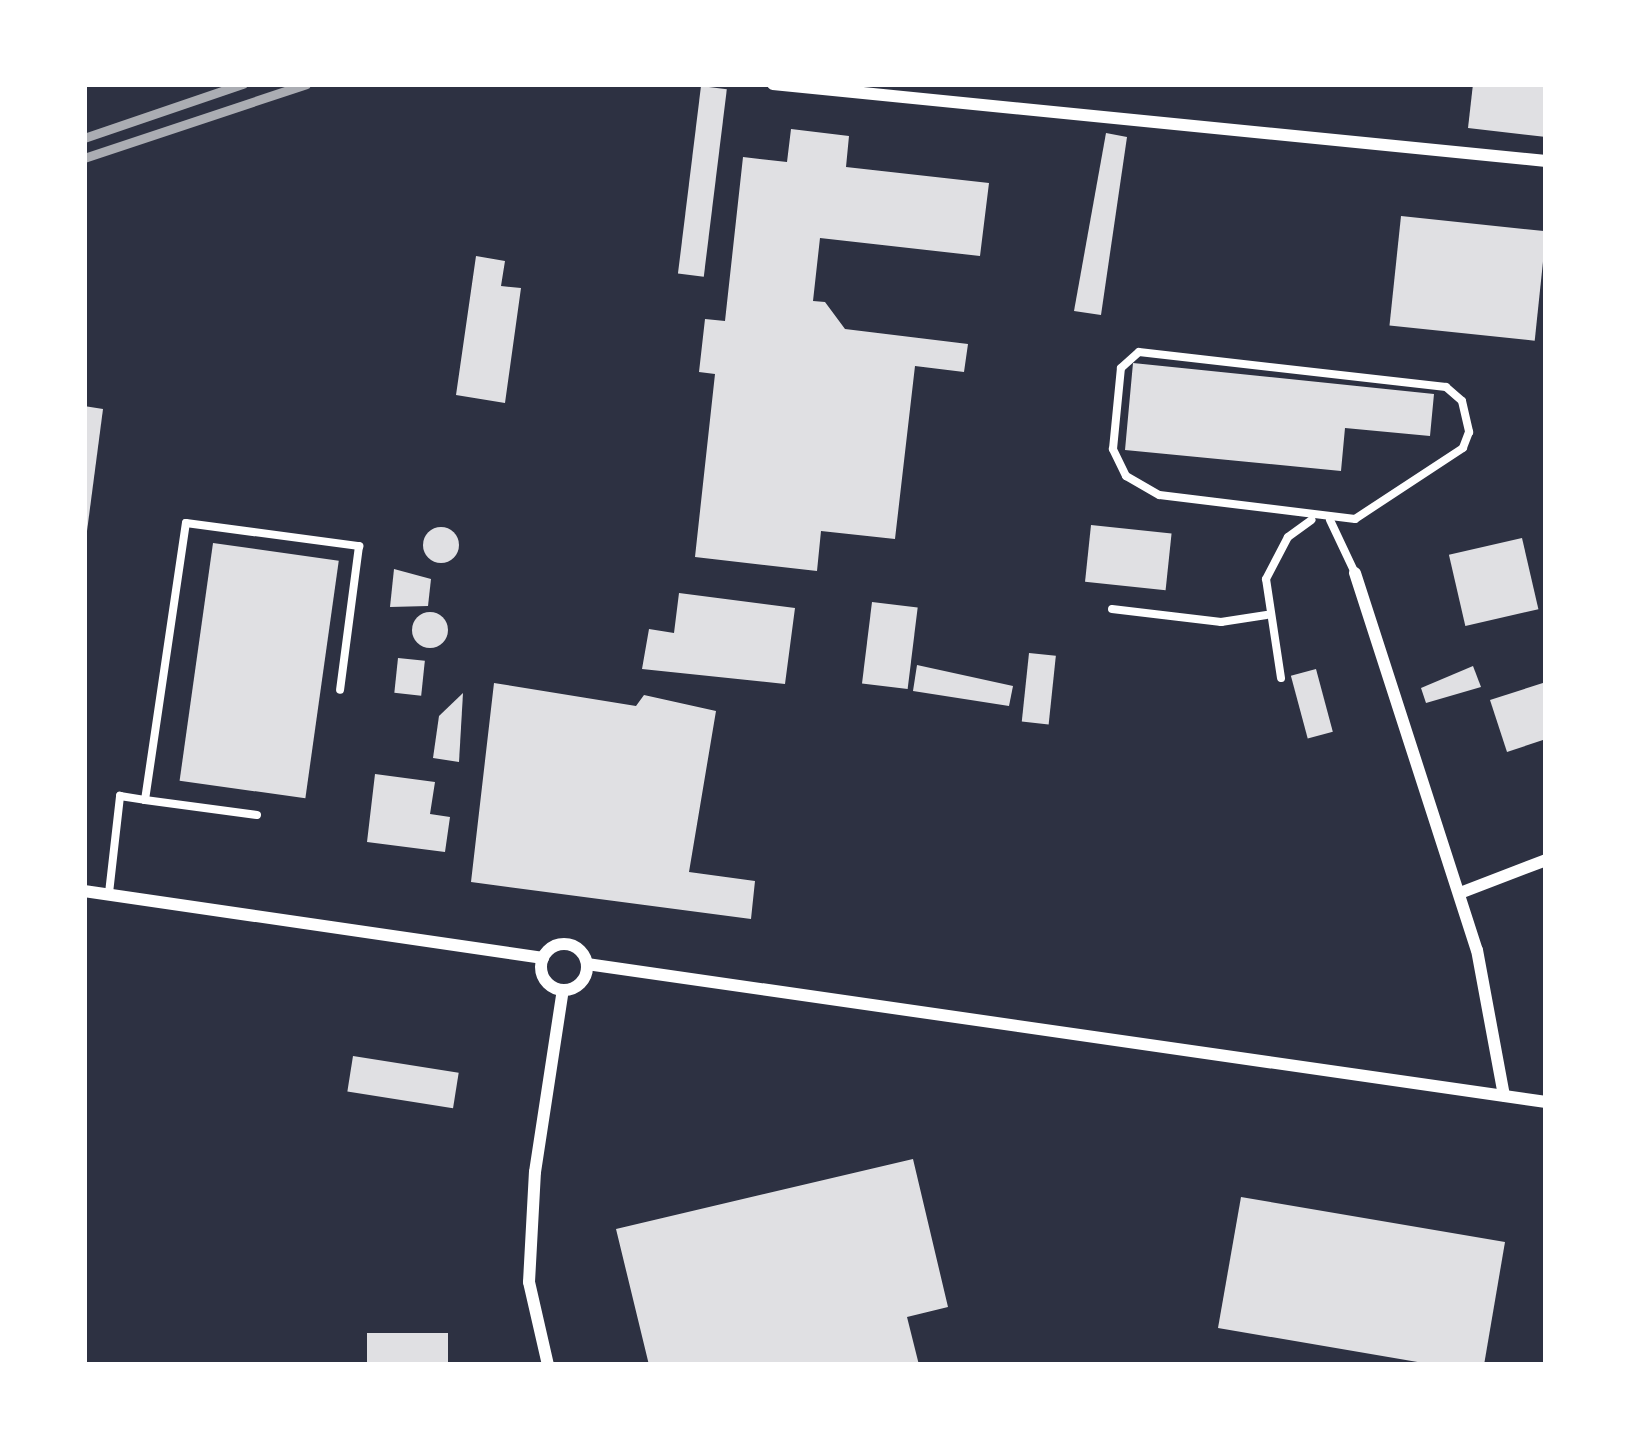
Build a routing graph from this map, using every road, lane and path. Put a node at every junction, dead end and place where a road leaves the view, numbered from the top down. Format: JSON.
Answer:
{"nodes":[{"id":1,"x":773,"y":84,"type":"edge"},
{"id":2,"x":1546,"y":161,"type":"edge"},
{"id":3,"x":1312,"y":519,"type":"junction"},
{"id":4,"x":1329,"y":519,"type":"junction"},
{"id":5,"x":1355,"y":573,"type":"joint"},
{"id":6,"x":1112,"y":609,"type":"dead end"},
{"id":7,"x":1266,"y":615,"type":"junction"},
{"id":8,"x":1281,"y":678,"type":"dead end"},
{"id":9,"x":340,"y":690,"type":"dead end"},
{"id":10,"x":146,"y":800,"type":"junction"},
{"id":11,"x":257,"y":815,"type":"dead end"},
{"id":12,"x":1546,"y":860,"type":"edge"},
{"id":13,"x":84,"y":891,"type":"edge"},
{"id":14,"x":110,"y":893,"type":"junction"},
{"id":15,"x":1460,"y":893,"type":"junction"},
{"id":16,"x":543,"y":958,"type":"junction"},
{"id":17,"x":587,"y":964,"type":"junction"},
{"id":18,"x":562,"y":990,"type":"junction"},
{"id":19,"x":1504,"y":1096,"type":"junction"},
{"id":20,"x":1546,"y":1102,"type":"edge"},
{"id":21,"x":548,"y":1365,"type":"edge"}],
"edges":[{"from":1,"to":2,"type":"street"},
{"from":3,"to":4,"type":"lane"},
{"from":3,"to":4,"type":"lane"},
{"from":3,"to":7,"type":"lane"},
{"from":4,"to":5,"type":"lane"},
{"from":5,"to":15,"type":"street"},
{"from":6,"to":7,"type":"lane"},
{"from":7,"to":8,"type":"lane"},
{"from":9,"to":10,"type":"lane"},
{"from":10,"to":11,"type":"lane"},
{"from":10,"to":14,"type":"lane"},
{"from":12,"to":15,"type":"street"},
{"from":13,"to":14,"type":"street"},
{"from":14,"to":16,"type":"street"},
{"from":15,"to":19,"type":"street"},
{"from":16,"to":17,"type":"street"},
{"from":16,"to":18,"type":"street"},
{"from":17,"to":18,"type":"street"},
{"from":17,"to":19,"type":"street"},
{"from":18,"to":21,"type":"street"},
{"from":19,"to":20,"type":"street"}]}
